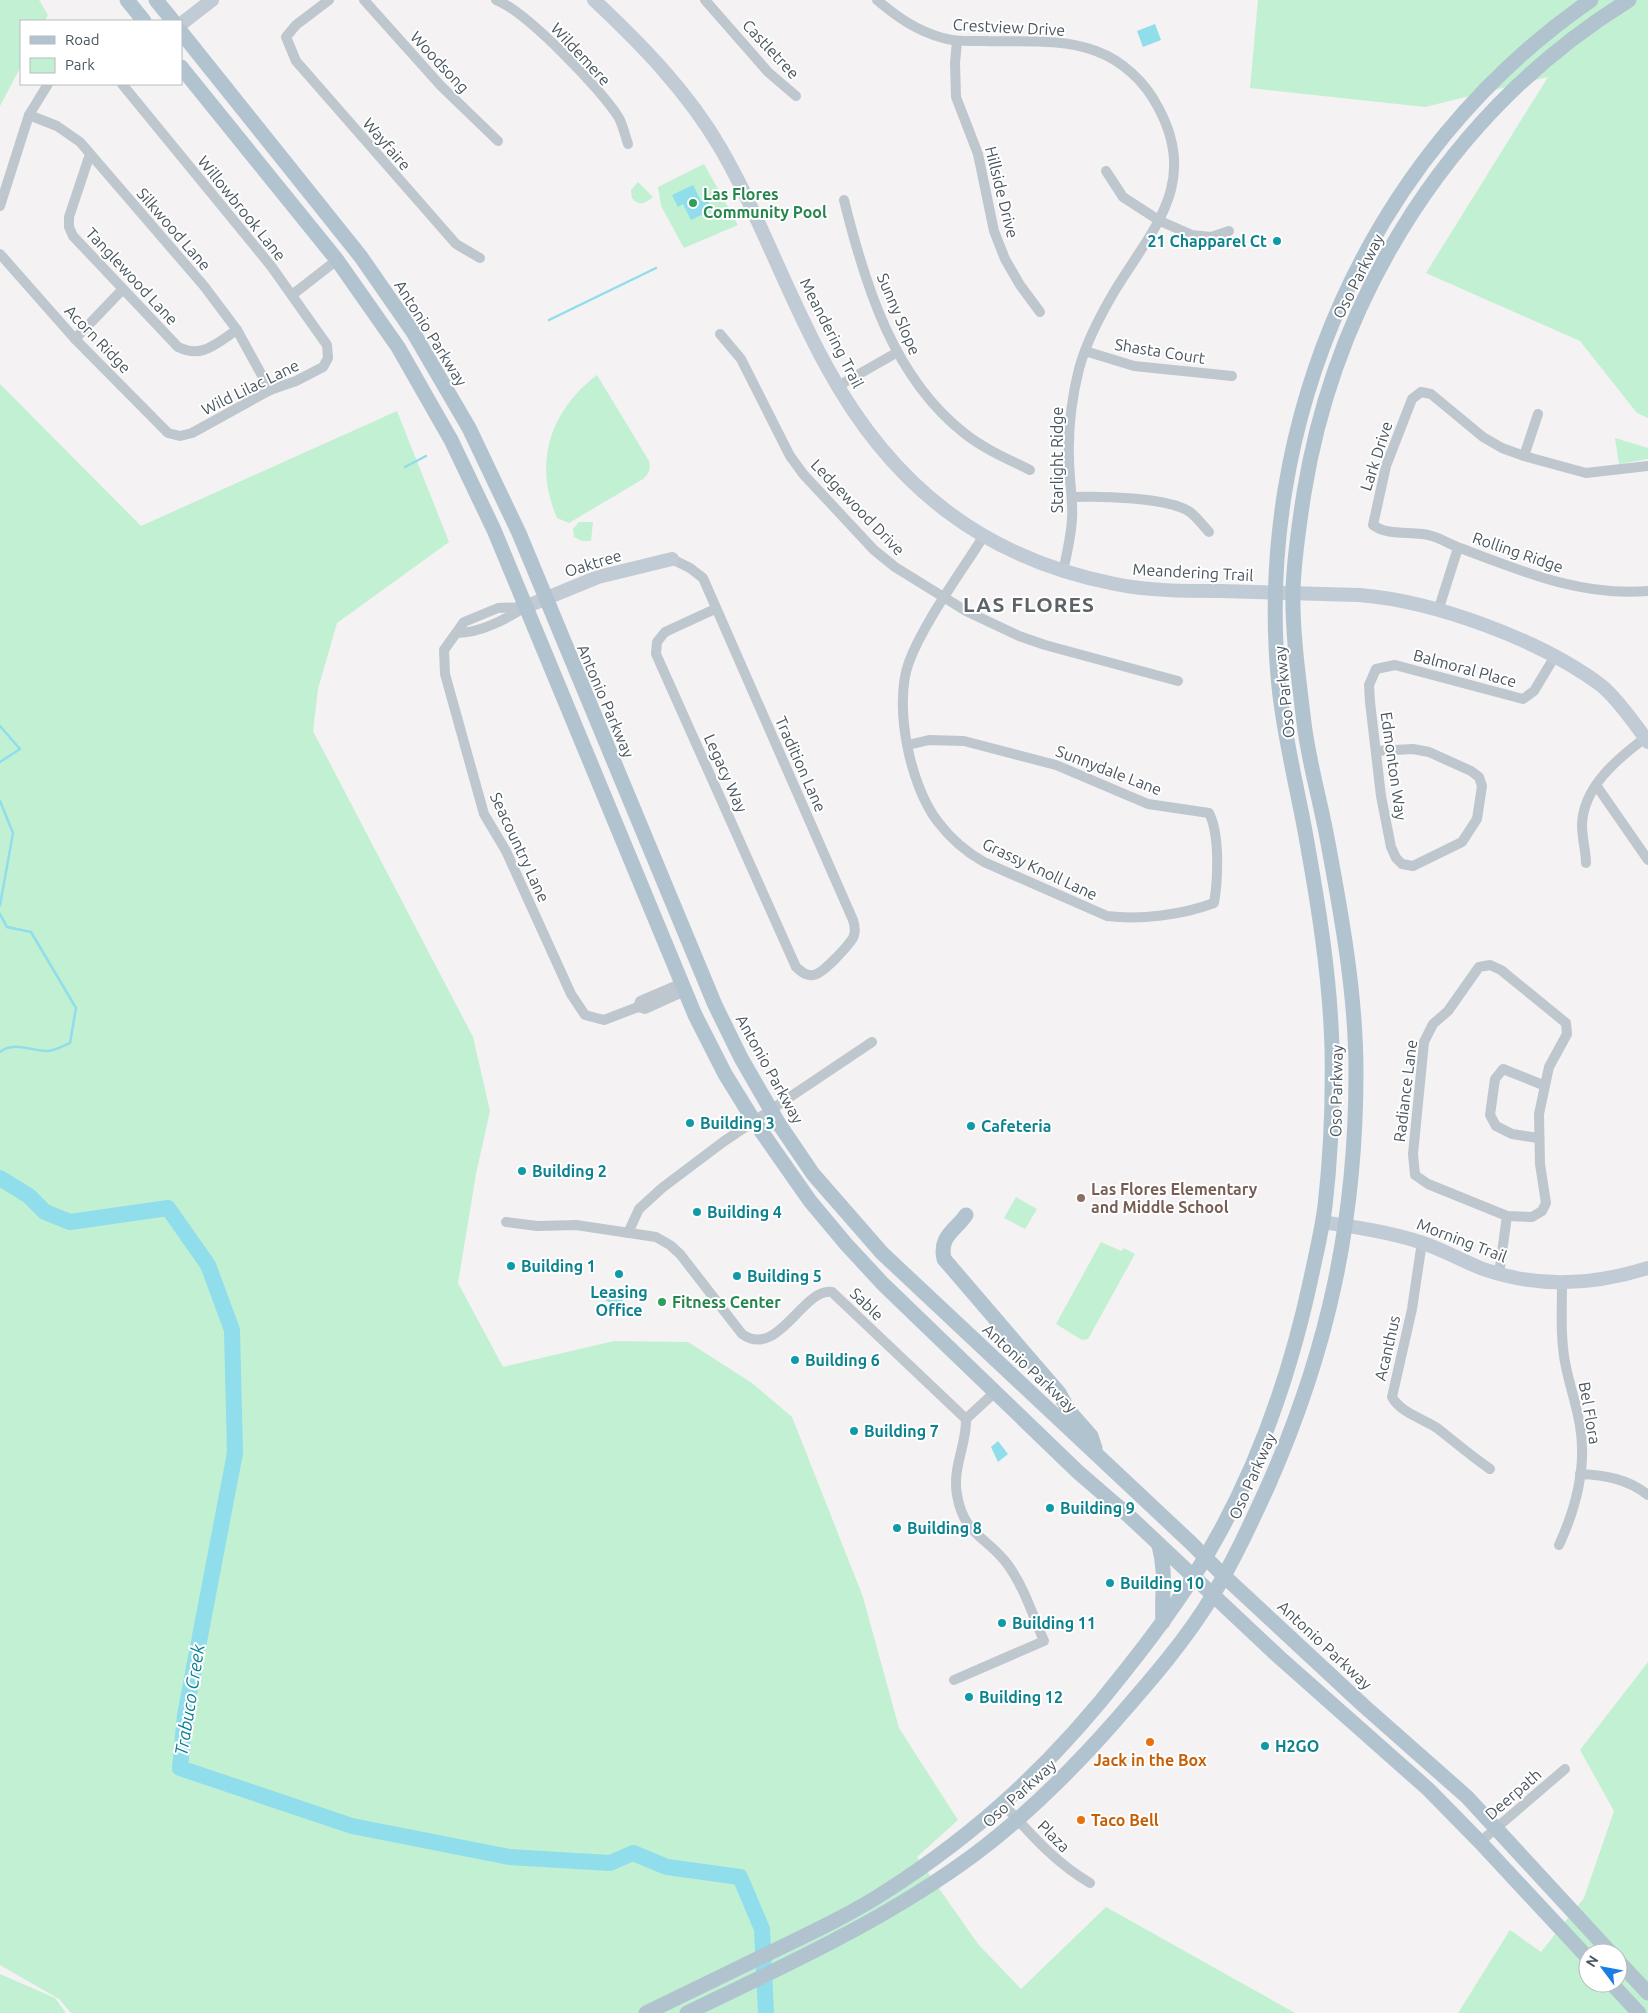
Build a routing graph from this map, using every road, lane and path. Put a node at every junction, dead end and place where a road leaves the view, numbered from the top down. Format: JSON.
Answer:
{"nodes":[{"id":1,"x":128,"y":0,"type":"edge"},
{"id":2,"x":156,"y":0,"type":"edge"},
{"id":3,"x":212,"y":0,"type":"edge"},
{"id":4,"x":329,"y":0,"type":"edge"},
{"id":5,"x":364,"y":0,"type":"edge"},
{"id":6,"x":496,"y":0,"type":"edge"},
{"id":7,"x":594,"y":0,"type":"edge"},
{"id":8,"x":705,"y":0,"type":"edge"},
{"id":9,"x":877,"y":0,"type":"edge"},
{"id":10,"x":1591,"y":0,"type":"edge"},
{"id":11,"x":1630,"y":0,"type":"edge"},
{"id":12,"x":143,"y":20,"type":"edge"},
{"id":13,"x":172,"y":20,"type":"edge"},
{"id":14,"x":182,"y":23,"type":"edge"},
{"id":15,"x":182,"y":33,"type":"edge"},
{"id":16,"x":957,"y":41,"type":"junction"},
{"id":17,"x":182,"y":68,"type":"edge"},
{"id":18,"x":47,"y":85,"type":"edge"},
{"id":19,"x":123,"y":85,"type":"edge"},
{"id":20,"x":796,"y":96,"type":"dead end"},
{"id":21,"x":29,"y":115,"type":"junction"},
{"id":22,"x":498,"y":142,"type":"dead end"},
{"id":23,"x":628,"y":144,"type":"dead end"},
{"id":24,"x":90,"y":154,"type":"junction"},
{"id":25,"x":1106,"y":171,"type":"dead end"},
{"id":26,"x":844,"y":200,"type":"dead end"},
{"id":27,"x":0,"y":206,"type":"edge"},
{"id":28,"x":1160,"y":221,"type":"junction"},
{"id":29,"x":1229,"y":231,"type":"dead end"},
{"id":30,"x":0,"y":254,"type":"edge"},
{"id":31,"x":480,"y":258,"type":"dead end"},
{"id":32,"x":337,"y":260,"type":"junction"},
{"id":33,"x":122,"y":290,"type":"junction"},
{"id":34,"x":292,"y":295,"type":"junction"},
{"id":35,"x":1040,"y":312,"type":"dead end"},
{"id":36,"x":237,"y":330,"type":"junction"},
{"id":37,"x":720,"y":334,"type":"dead end"},
{"id":38,"x":75,"y":339,"type":"junction"},
{"id":39,"x":1085,"y":351,"type":"junction"},
{"id":40,"x":896,"y":353,"type":"junction"},
{"id":41,"x":328,"y":358,"type":"joint"},
{"id":42,"x":1232,"y":376,"type":"dead end"},
{"id":43,"x":838,"y":386,"type":"junction"},
{"id":44,"x":270,"y":390,"type":"junction"},
{"id":45,"x":1538,"y":414,"type":"dead end"},
{"id":46,"x":180,"y":436,"type":"joint"},
{"id":47,"x":1524,"y":456,"type":"junction"},
{"id":48,"x":1648,"y":466,"type":"edge"},
{"id":49,"x":1030,"y":470,"type":"dead end"},
{"id":50,"x":1072,"y":497,"type":"junction"},
{"id":51,"x":1381,"y":531,"type":"joint"},
{"id":52,"x":1209,"y":532,"type":"dead end"},
{"id":53,"x":983,"y":537,"type":"junction"},
{"id":54,"x":1458,"y":548,"type":"junction"},
{"id":55,"x":672,"y":559,"type":"joint"},
{"id":56,"x":1063,"y":571,"type":"junction"},
{"id":57,"x":1648,"y":591,"type":"edge"},
{"id":58,"x":1275,"y":592,"type":"junction"},
{"id":59,"x":1293,"y":593,"type":"junction"},
{"id":60,"x":545,"y":597,"type":"junction"},
{"id":61,"x":944,"y":598,"type":"junction"},
{"id":62,"x":525,"y":607,"type":"junction"},
{"id":63,"x":715,"y":609,"type":"junction"},
{"id":64,"x":1438,"y":611,"type":"junction"},
{"id":65,"x":1555,"y":656,"type":"junction"},
{"id":66,"x":1376,"y":669,"type":"joint"},
{"id":67,"x":1178,"y":681,"type":"dead end"},
{"id":68,"x":1646,"y":740,"type":"edge"},
{"id":69,"x":908,"y":745,"type":"junction"},
{"id":70,"x":1376,"y":751,"type":"junction"},
{"id":71,"x":1596,"y":785,"type":"junction"},
{"id":72,"x":1648,"y":860,"type":"edge"},
{"id":73,"x":1586,"y":864,"type":"dead end"},
{"id":74,"x":1214,"y":903,"type":"joint"},
{"id":75,"x":805,"y":975,"type":"joint"},
{"id":76,"x":683,"y":987,"type":"junction"},
{"id":77,"x":872,"y":1042,"type":"dead end"},
{"id":78,"x":1544,"y":1085,"type":"junction"},
{"id":79,"x":769,"y":1110,"type":"junction"},
{"id":80,"x":754,"y":1121,"type":"junction"},
{"id":81,"x":1538,"y":1138,"type":"junction"},
{"id":82,"x":966,"y":1215,"type":"dead end"},
{"id":83,"x":1506,"y":1216,"type":"junction"},
{"id":84,"x":506,"y":1222,"type":"dead end"},
{"id":85,"x":1323,"y":1222,"type":"junction"},
{"id":86,"x":1346,"y":1225,"type":"junction"},
{"id":87,"x":628,"y":1232,"type":"junction"},
{"id":88,"x":1422,"y":1242,"type":"junction"},
{"id":89,"x":1648,"y":1268,"type":"edge"},
{"id":90,"x":1499,"y":1274,"type":"junction"},
{"id":91,"x":1562,"y":1283,"type":"junction"},
{"id":92,"x":995,"y":1392,"type":"junction"},
{"id":93,"x":966,"y":1419,"type":"junction"},
{"id":94,"x":1098,"y":1457,"type":"junction"},
{"id":95,"x":1490,"y":1469,"type":"dead end"},
{"id":96,"x":1580,"y":1474,"type":"junction"},
{"id":97,"x":1648,"y":1495,"type":"edge"},
{"id":98,"x":1559,"y":1545,"type":"dead end"},
{"id":99,"x":1159,"y":1546,"type":"junction"},
{"id":100,"x":1205,"y":1556,"type":"junction"},
{"id":101,"x":1194,"y":1576,"type":"junction"},
{"id":102,"x":1224,"y":1576,"type":"junction"},
{"id":103,"x":1213,"y":1596,"type":"junction"},
{"id":104,"x":1163,"y":1622,"type":"junction"},
{"id":105,"x":954,"y":1680,"type":"dead end"},
{"id":106,"x":1364,"y":1706,"type":"junction"},
{"id":107,"x":1343,"y":1714,"type":"junction"},
{"id":108,"x":1565,"y":1769,"type":"dead end"},
{"id":109,"x":1003,"y":1804,"type":"junction"},
{"id":110,"x":1018,"y":1820,"type":"junction"},
{"id":111,"x":1497,"y":1829,"type":"junction"},
{"id":112,"x":1480,"y":1842,"type":"junction"},
{"id":113,"x":1090,"y":1883,"type":"dead end"},
{"id":114,"x":1602,"y":1943,"type":"edge"},
{"id":115,"x":1578,"y":1947,"type":"edge"},
{"id":116,"x":1628,"y":1971,"type":"edge"},
{"id":117,"x":1620,"y":1993,"type":"edge"},
{"id":118,"x":1648,"y":1993,"type":"edge"},
{"id":119,"x":646,"y":2013,"type":"edge"},
{"id":120,"x":687,"y":2013,"type":"edge"},
{"id":121,"x":1639,"y":2013,"type":"edge"}],
"edges":[{"from":1,"to":12,"type":"main road"},
{"from":2,"to":13,"type":"main road"},
{"from":3,"to":14,"type":"street"},
{"from":4,"to":31,"type":"street","name":"Wayfaire"},
{"from":5,"to":22,"type":"street","name":"Woodsong"},
{"from":6,"to":23,"type":"street","name":"Wildemere"},
{"from":7,"to":43,"type":"street","name":"Meandering Trail"},
{"from":8,"to":20,"type":"street","name":"Castletree"},
{"from":9,"to":16,"type":"street","name":"Crestview Drive"},
{"from":10,"to":58,"type":"main road","name":"Oso Parkway"},
{"from":11,"to":59,"type":"main road","name":"Oso Parkway"},
{"from":15,"to":60,"type":"main road","name":"Antonio Parkway"},
{"from":16,"to":28,"type":"street","name":"Crestview Drive"},
{"from":16,"to":35,"type":"street","name":"Hillside Drive"},
{"from":17,"to":32,"type":"main road"},
{"from":18,"to":21,"type":"street"},
{"from":19,"to":34,"type":"street","name":"Willowbrook Lane"},
{"from":21,"to":24,"type":"street","name":"Silkwood Lane"},
{"from":21,"to":27,"type":"street"},
{"from":24,"to":33,"type":"street","name":"Tanglewood Lane"},
{"from":24,"to":36,"type":"street","name":"Silkwood Lane"},
{"from":25,"to":28,"type":"street"},
{"from":26,"to":40,"type":"street","name":"Sunny Slope"},
{"from":28,"to":29,"type":"street"},
{"from":28,"to":39,"type":"street","name":"Starlight Ridge"},
{"from":30,"to":38,"type":"street","name":"Acorn Ridge"},
{"from":32,"to":34,"type":"street"},
{"from":32,"to":62,"type":"main road"},
{"from":33,"to":36,"type":"street","name":"Tanglewood Lane"},
{"from":33,"to":38,"type":"street"},
{"from":34,"to":41,"type":"street","name":"Willowbrook Lane"},
{"from":36,"to":44,"type":"street","name":"Silkwood Lane"},
{"from":37,"to":61,"type":"street","name":"Ledgewood Drive"},
{"from":38,"to":46,"type":"street","name":"Acorn Ridge"},
{"from":39,"to":42,"type":"street","name":"Shasta Court"},
{"from":39,"to":50,"type":"street","name":"Starlight Ridge"},
{"from":40,"to":43,"type":"street"},
{"from":40,"to":49,"type":"street","name":"Sunny Slope"},
{"from":41,"to":44,"type":"street","name":"Wild Lilac Lane"},
{"from":43,"to":53,"type":"street","name":"Meandering Trail"},
{"from":44,"to":46,"type":"street","name":"Wild Lilac Lane"},
{"from":45,"to":47,"type":"street"},
{"from":47,"to":48,"type":"street"},
{"from":47,"to":51,"type":"street","name":"Lark Drive"},
{"from":50,"to":52,"type":"street"},
{"from":50,"to":56,"type":"street","name":"Starlight Ridge"},
{"from":51,"to":54,"type":"street","name":"Rolling Ridge"},
{"from":53,"to":56,"type":"street","name":"Meandering Trail"},
{"from":53,"to":61,"type":"street","name":"Grassy Knoll Lane"},
{"from":54,"to":57,"type":"street","name":"Rolling Ridge"},
{"from":54,"to":64,"type":"street"},
{"from":55,"to":60,"type":"street","name":"Oaktree"},
{"from":55,"to":63,"type":"street","name":"Tradition Lane"},
{"from":56,"to":58,"type":"street","name":"Meandering Trail"},
{"from":58,"to":59,"type":"street","name":"Meandering Trail"},
{"from":58,"to":85,"type":"main road","name":"Oso Parkway"},
{"from":59,"to":64,"type":"street","name":"Meandering Trail"},
{"from":59,"to":86,"type":"main road","name":"Oso Parkway"},
{"from":60,"to":62,"type":"street","name":"Oaktree"},
{"from":60,"to":79,"type":"main road","name":"Antonio Parkway"},
{"from":61,"to":67,"type":"street","name":"Ledgewood Drive"},
{"from":61,"to":69,"type":"street","name":"Grassy Knoll Lane"},
{"from":62,"to":76,"type":"main road"},
{"from":62,"to":76,"type":"street","name":"Seacountry Lane"},
{"from":63,"to":75,"type":"street","name":"Tradition Lane"},
{"from":63,"to":75,"type":"street","name":"Legacy Way"},
{"from":64,"to":65,"type":"street","name":"Meandering Trail"},
{"from":65,"to":66,"type":"street","name":"Balmoral Place"},
{"from":65,"to":68,"type":"street","name":"Meandering Trail"},
{"from":66,"to":70,"type":"street","name":"Edmonton Way"},
{"from":68,"to":71,"type":"street"},
{"from":69,"to":74,"type":"street","name":"Grassy Knoll Lane"},
{"from":69,"to":74,"type":"street","name":"Sunnydale Lane"},
{"from":70,"to":70,"type":"street","name":"Edmonton Way"},
{"from":71,"to":72,"type":"street"},
{"from":71,"to":73,"type":"street"},
{"from":76,"to":80,"type":"main road"},
{"from":77,"to":79,"type":"street"},
{"from":78,"to":81,"type":"street","name":"Radiance Lane"},
{"from":78,"to":81,"type":"street"},
{"from":78,"to":83,"type":"street","name":"Radiance Lane"},
{"from":79,"to":80,"type":"street"},
{"from":79,"to":94,"type":"main road","name":"Antonio Parkway"},
{"from":80,"to":87,"type":"street"},
{"from":80,"to":92,"type":"main road"},
{"from":81,"to":83,"type":"street","name":"Radiance Lane"},
{"from":82,"to":94,"type":"main road"},
{"from":83,"to":90,"type":"street"},
{"from":84,"to":87,"type":"street","name":"Sable"},
{"from":85,"to":86,"type":"street","name":"Morning Trail"},
{"from":85,"to":100,"type":"main road","name":"Oso Parkway"},
{"from":86,"to":88,"type":"street","name":"Morning Trail"},
{"from":86,"to":102,"type":"main road","name":"Oso Parkway"},
{"from":87,"to":93,"type":"street","name":"Sable"},
{"from":88,"to":90,"type":"street","name":"Morning Trail"},
{"from":88,"to":95,"type":"street","name":"Acanthus"},
{"from":89,"to":91,"type":"street","name":"Morning Trail"},
{"from":90,"to":91,"type":"street","name":"Morning Trail"},
{"from":91,"to":96,"type":"street","name":"Bel Flora"},
{"from":92,"to":93,"type":"street"},
{"from":92,"to":99,"type":"main road"},
{"from":93,"to":105,"type":"street"},
{"from":94,"to":100,"type":"main road","name":"Antonio Parkway"},
{"from":96,"to":97,"type":"street"},
{"from":96,"to":98,"type":"street","name":"Bel Flora"},
{"from":99,"to":101,"type":"main road"},
{"from":99,"to":104,"type":"main road"},
{"from":100,"to":101,"type":"main road","name":"Oso Parkway"},
{"from":100,"to":102,"type":"main road","name":"Antonio Parkway"},
{"from":101,"to":103,"type":"main road"},
{"from":101,"to":104,"type":"main road","name":"Oso Parkway"},
{"from":102,"to":103,"type":"main road","name":"Oso Parkway"},
{"from":102,"to":106,"type":"main road","name":"Antonio Parkway"},
{"from":103,"to":107,"type":"main road"},
{"from":103,"to":110,"type":"main road","name":"Oso Parkway"},
{"from":104,"to":109,"type":"main road","name":"Oso Parkway"},
{"from":106,"to":107,"type":"main road"},
{"from":106,"to":111,"type":"main road","name":"Antonio Parkway"},
{"from":107,"to":112,"type":"main road"},
{"from":108,"to":111,"type":"street","name":"Deerpath"},
{"from":109,"to":110,"type":"street","name":"Plaza"},
{"from":109,"to":119,"type":"main road","name":"Oso Parkway"},
{"from":110,"to":113,"type":"street","name":"Plaza"},
{"from":110,"to":120,"type":"main road","name":"Oso Parkway"},
{"from":111,"to":112,"type":"street","name":"Deerpath"},
{"from":111,"to":114,"type":"main road","name":"Antonio Parkway"},
{"from":112,"to":115,"type":"main road"},
{"from":116,"to":118,"type":"main road"},
{"from":117,"to":121,"type":"main road"}]}
